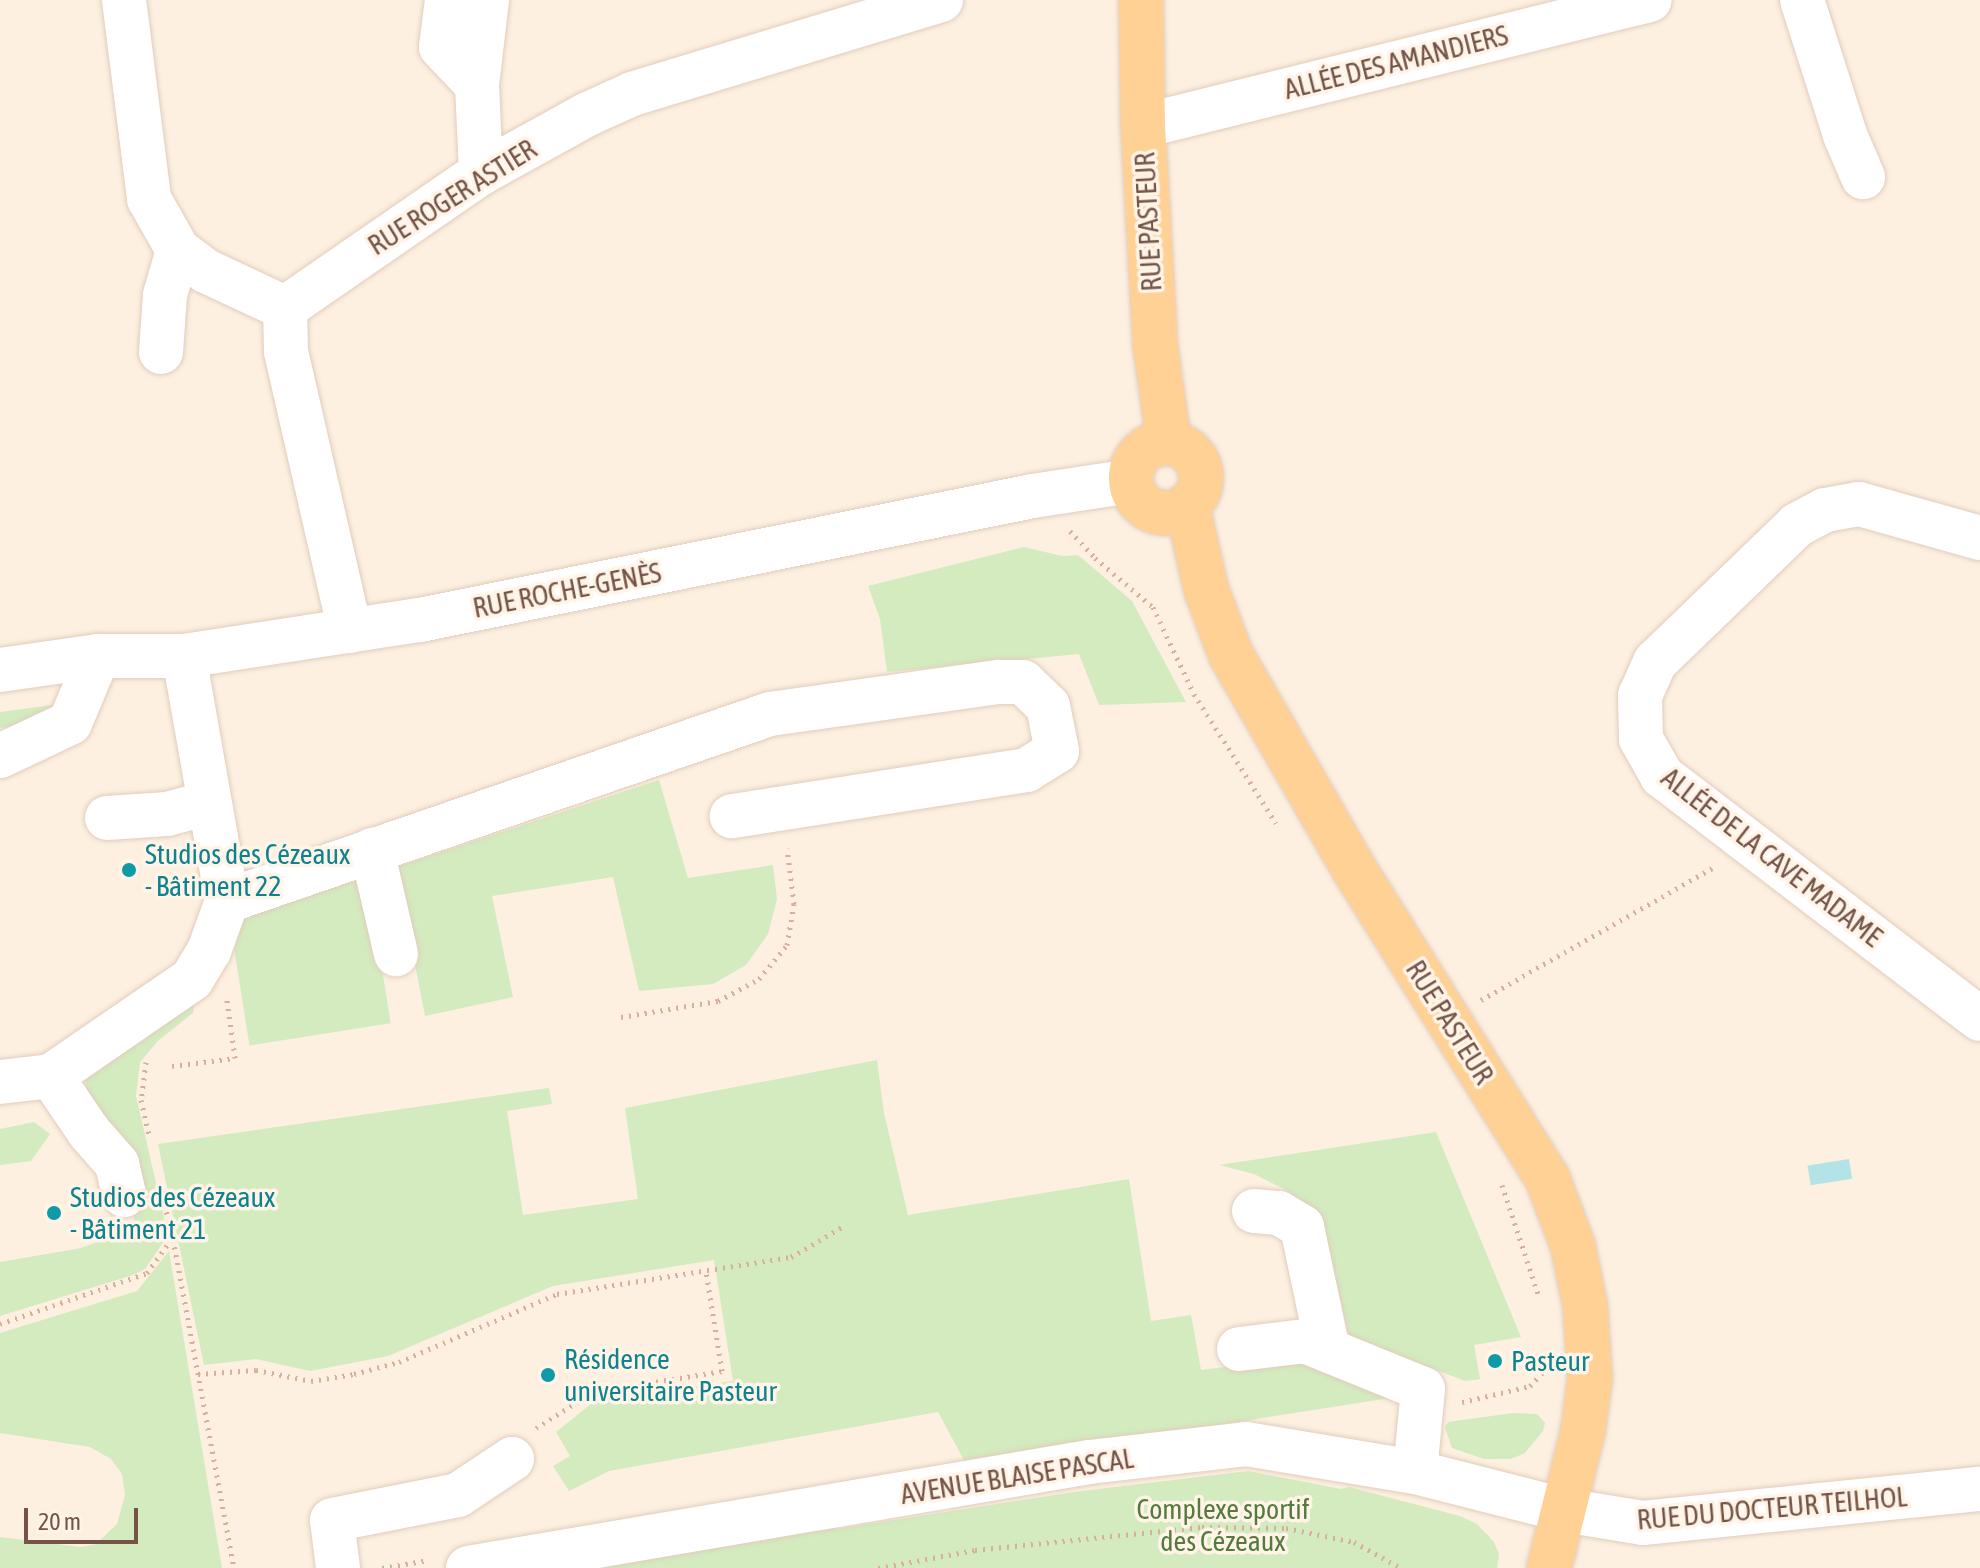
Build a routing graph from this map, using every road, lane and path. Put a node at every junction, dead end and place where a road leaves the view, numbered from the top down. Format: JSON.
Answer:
{"nodes":[{"id":1,"x":124,"y":0,"type":"edge"},
{"id":2,"x":447,"y":0,"type":"edge"},
{"id":3,"x":487,"y":0,"type":"edge"},
{"id":4,"x":941,"y":0,"type":"edge"},
{"id":5,"x":1141,"y":0,"type":"edge"},
{"id":6,"x":1650,"y":0,"type":"edge"},
{"id":7,"x":1802,"y":0,"type":"edge"},
{"id":8,"x":477,"y":85,"type":"junction"},
{"id":9,"x":1143,"y":126,"type":"junction"},
{"id":10,"x":481,"y":173,"type":"junction"},
{"id":11,"x":1863,"y":177,"type":"dead end"},
{"id":12,"x":178,"y":250,"type":"junction"},
{"id":13,"x":285,"y":308,"type":"junction"},
{"id":14,"x":161,"y":352,"type":"dead end"},
{"id":15,"x":1169,"y":443,"type":"junction"},
{"id":16,"x":1131,"y":481,"type":"junction"},
{"id":17,"x":1187,"y":505,"type":"junction"},
{"id":18,"x":1980,"y":538,"type":"edge"},
{"id":19,"x":350,"y":631,"type":"junction"},
{"id":20,"x":98,"y":656,"type":"junction"},
{"id":21,"x":184,"y":656,"type":"junction"},
{"id":22,"x":0,"y":670,"type":"edge"},
{"id":23,"x":0,"y":756,"type":"edge"},
{"id":24,"x":208,"y":803,"type":"junction"},
{"id":25,"x":781,"y":809,"type":"junction"},
{"id":26,"x":732,"y":816,"type":"dead end"},
{"id":27,"x":107,"y":818,"type":"dead end"},
{"id":28,"x":1752,"y":846,"type":"junction"},
{"id":29,"x":372,"y":850,"type":"junction"},
{"id":30,"x":227,"y":901,"type":"junction"},
{"id":31,"x":209,"y":951,"type":"junction"},
{"id":32,"x":396,"y":954,"type":"dead end"},
{"id":33,"x":1973,"y":998,"type":"edge"},
{"id":34,"x":621,"y":1017,"type":"dead end"},
{"id":35,"x":1449,"y":1019,"type":"junction"},
{"id":36,"x":172,"y":1066,"type":"dead end"},
{"id":37,"x":51,"y":1076,"type":"junction"},
{"id":38,"x":0,"y":1082,"type":"edge"},
{"id":39,"x":1501,"y":1179,"type":"dead end"},
{"id":40,"x":124,"y":1195,"type":"dead end"},
{"id":41,"x":1254,"y":1211,"type":"dead end"},
{"id":42,"x":842,"y":1227,"type":"dead end"},
{"id":43,"x":173,"y":1237,"type":"dead end"},
{"id":44,"x":706,"y":1271,"type":"junction"},
{"id":45,"x":1542,"y":1305,"type":"dead end"},
{"id":46,"x":1239,"y":1349,"type":"dead end"},
{"id":47,"x":1328,"y":1350,"type":"junction"},
{"id":48,"x":1549,"y":1363,"type":"dead end"},
{"id":49,"x":198,"y":1374,"type":"junction"},
{"id":50,"x":1421,"y":1411,"type":"junction"},
{"id":51,"x":512,"y":1459,"type":"joint"},
{"id":52,"x":1415,"y":1472,"type":"junction"},
{"id":53,"x":1980,"y":1489,"type":"edge"},
{"id":54,"x":1564,"y":1510,"type":"junction"},
{"id":55,"x":234,"y":1568,"type":"edge"},
{"id":56,"x":338,"y":1568,"type":"edge"},
{"id":57,"x":468,"y":1568,"type":"edge"},
{"id":58,"x":878,"y":1568,"type":"edge"},
{"id":59,"x":1401,"y":1568,"type":"edge"},
{"id":60,"x":1549,"y":1568,"type":"edge"}],
"edges":[{"from":1,"to":12,"type":"street"},
{"from":2,"to":8,"type":"street"},
{"from":3,"to":8,"type":"street"},
{"from":4,"to":10,"type":"street","name":"RUE ROGER ASTIER"},
{"from":5,"to":9,"type":"main road","name":"RUE PASTEUR"},
{"from":6,"to":9,"type":"street","name":"ALLÉE DES AMANDIERS"},
{"from":7,"to":11,"type":"street"},
{"from":8,"to":10,"type":"street"},
{"from":9,"to":15,"type":"main road","name":"RUE PASTEUR"},
{"from":10,"to":13,"type":"street","name":"RUE ROGER ASTIER"},
{"from":12,"to":13,"type":"street"},
{"from":12,"to":14,"type":"street"},
{"from":13,"to":19,"type":"street"},
{"from":15,"to":16,"type":"main road"},
{"from":15,"to":17,"type":"main road"},
{"from":16,"to":17,"type":"main road"},
{"from":16,"to":19,"type":"street","name":"RUE ROCHE-GENÈS"},
{"from":17,"to":35,"type":"main road","name":"RUE PASTEUR"},
{"from":18,"to":28,"type":"street","name":"ALLÉE DE LA CAVE MADAME"},
{"from":19,"to":21,"type":"street","name":"RUE ROCHE-GENÈS"},
{"from":20,"to":21,"type":"street","name":"RUE ROCHE-GENÈS"},
{"from":20,"to":22,"type":"street","name":"RUE ROCHE-GENÈS"},
{"from":20,"to":23,"type":"street"},
{"from":21,"to":24,"type":"street"},
{"from":24,"to":27,"type":"street"},
{"from":24,"to":30,"type":"street"},
{"from":25,"to":26,"type":"street"},
{"from":25,"to":29,"type":"street"},
{"from":25,"to":34,"type":"path"},
{"from":28,"to":33,"type":"street","name":"ALLÉE DE LA CAVE MADAME"},
{"from":28,"to":35,"type":"path"},
{"from":29,"to":30,"type":"street"},
{"from":29,"to":32,"type":"street"},
{"from":30,"to":31,"type":"street"},
{"from":31,"to":36,"type":"path"},
{"from":31,"to":37,"type":"street"},
{"from":35,"to":54,"type":"main road","name":"RUE PASTEUR"},
{"from":37,"to":38,"type":"street"},
{"from":37,"to":40,"type":"street"},
{"from":39,"to":45,"type":"path"},
{"from":41,"to":47,"type":"street"},
{"from":42,"to":44,"type":"path"},
{"from":43,"to":49,"type":"path"},
{"from":44,"to":49,"type":"path"},
{"from":44,"to":51,"type":"path"},
{"from":46,"to":47,"type":"street"},
{"from":47,"to":50,"type":"street"},
{"from":48,"to":50,"type":"path"},
{"from":49,"to":55,"type":"path"},
{"from":50,"to":52,"type":"street"},
{"from":51,"to":56,"type":"street"},
{"from":52,"to":54,"type":"street","name":"AVENUE BLAISE PASCAL"},
{"from":52,"to":57,"type":"street","name":"AVENUE BLAISE PASCAL"},
{"from":53,"to":54,"type":"street","name":"RUE DU DOCTEUR TEILHOL"},
{"from":54,"to":60,"type":"main road","name":"RUE PASTEUR"},
{"from":58,"to":59,"type":"path"}]}
